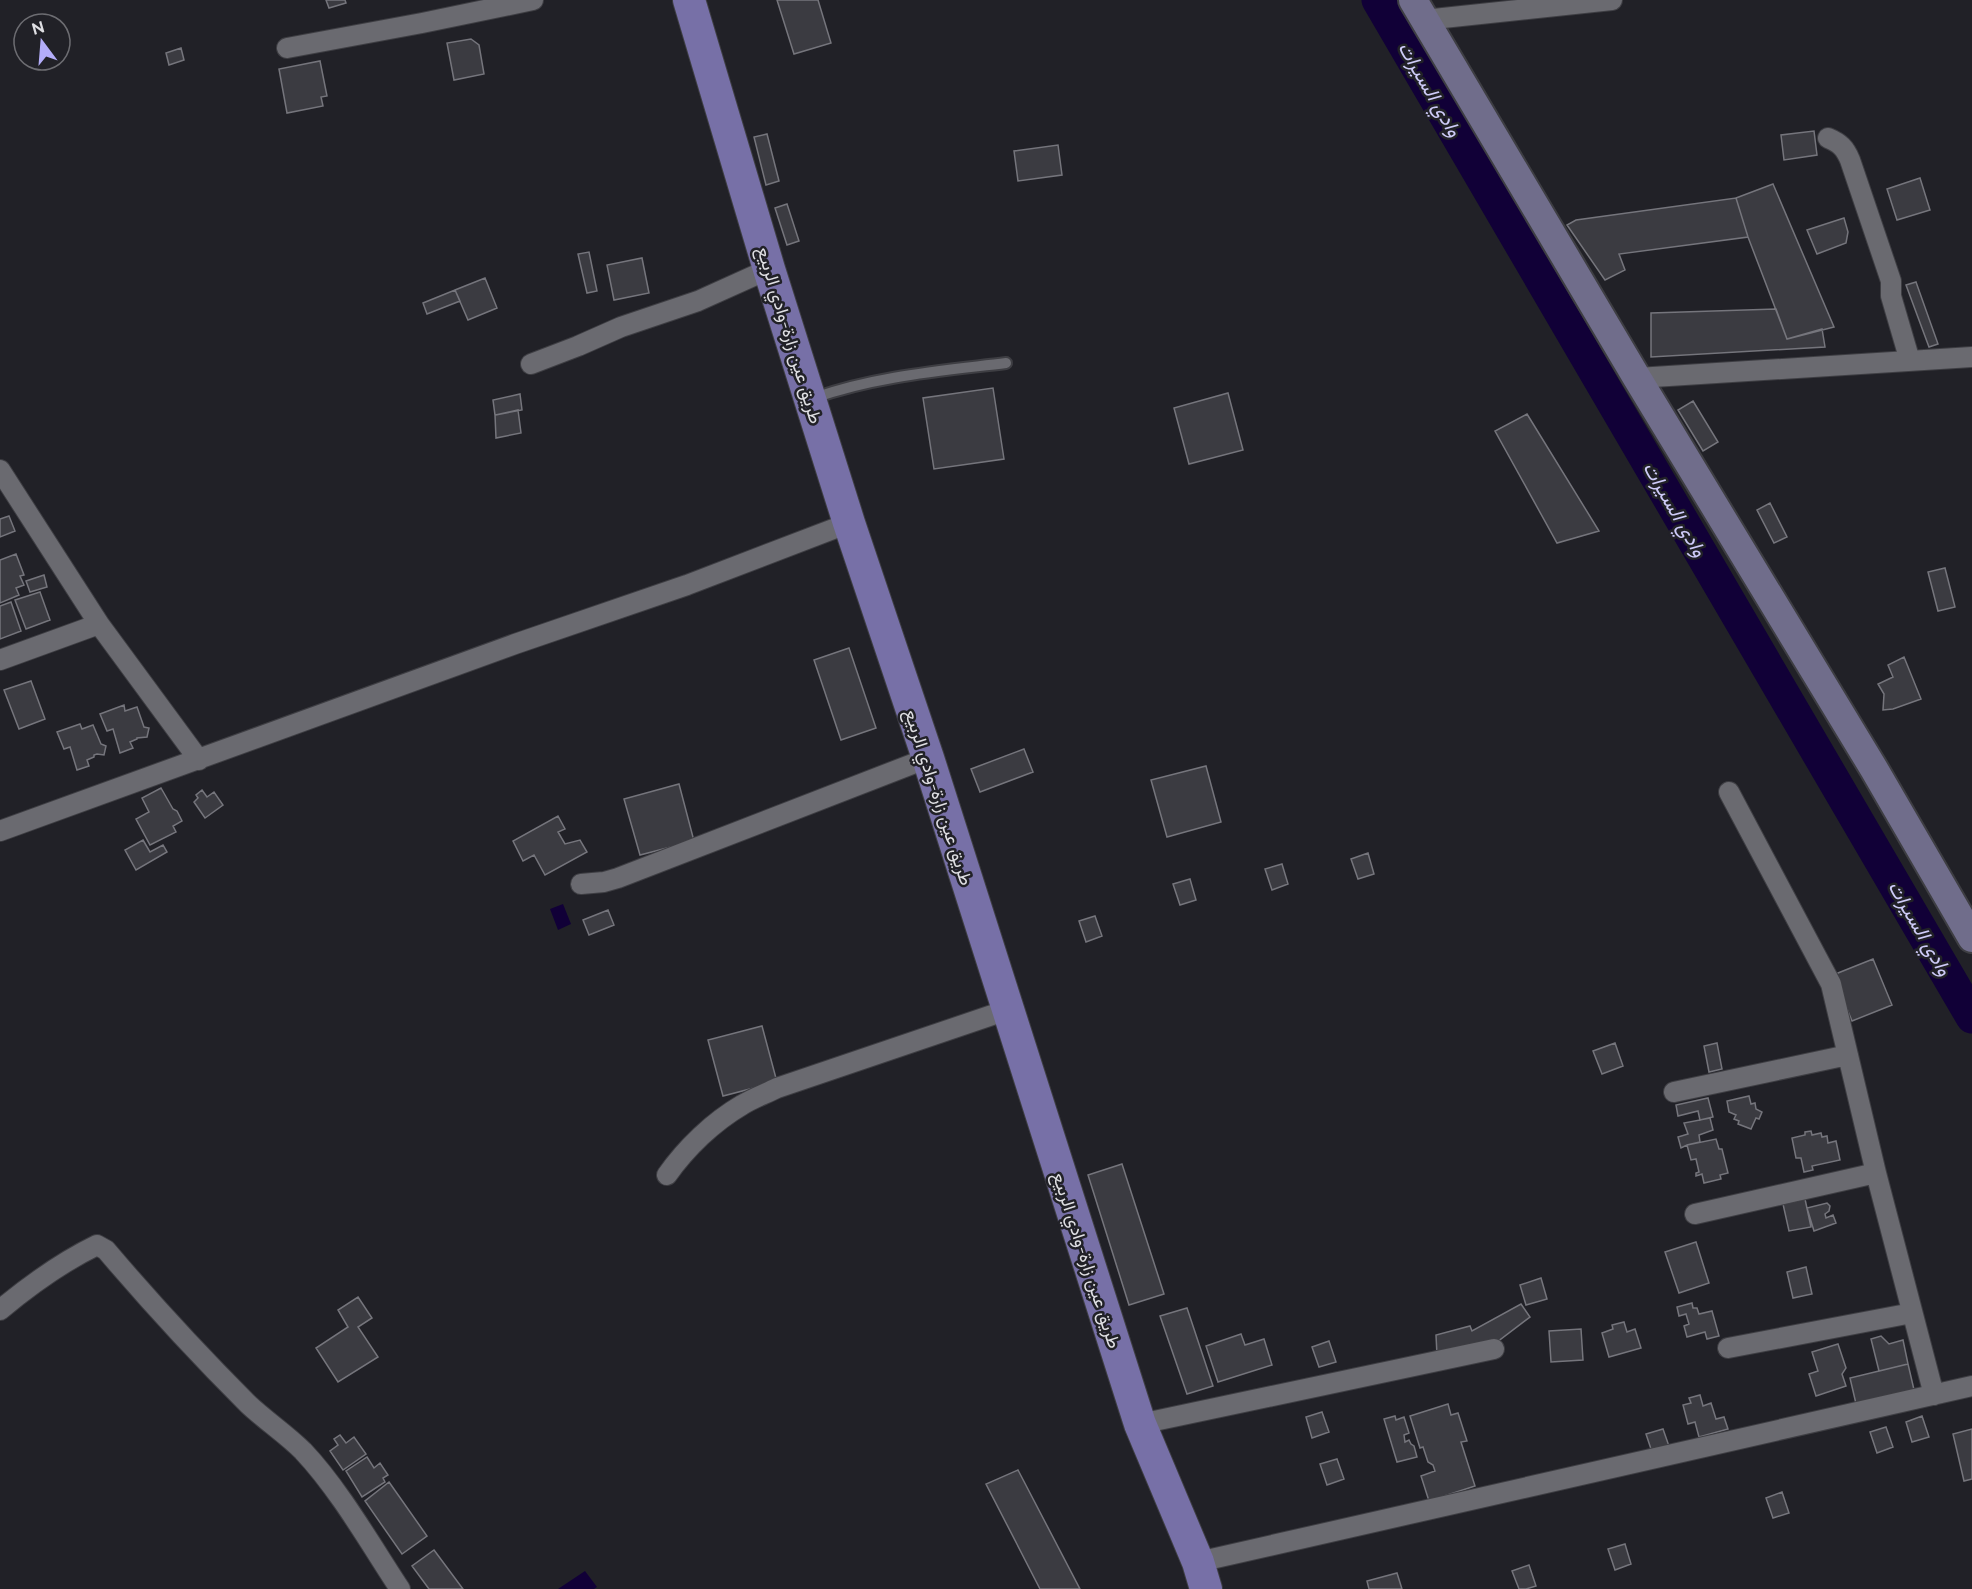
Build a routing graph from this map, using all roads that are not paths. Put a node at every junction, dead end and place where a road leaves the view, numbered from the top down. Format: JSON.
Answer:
{"nodes":[{"id":1,"x":533,"y":0,"type":"edge"},
{"id":2,"x":688,"y":0,"type":"edge"},
{"id":3,"x":1612,"y":0,"type":"edge"},
{"id":4,"x":1587,"y":1,"type":"edge"},
{"id":5,"x":1418,"y":10,"type":"edge"},
{"id":6,"x":287,"y":48,"type":"dead end"},
{"id":7,"x":1828,"y":138,"type":"dead end"},
{"id":8,"x":769,"y":269,"type":"junction"},
{"id":9,"x":1972,"y":357,"type":"edge"},
{"id":10,"x":1910,"y":361,"type":"junction"},
{"id":11,"x":1006,"y":363,"type":"dead end"},
{"id":12,"x":531,"y":364,"type":"dead end"},
{"id":13,"x":1637,"y":378,"type":"junction"},
{"id":14,"x":811,"y":399,"type":"junction"},
{"id":15,"x":0,"y":470,"type":"edge"},
{"id":16,"x":849,"y":523,"type":"junction"},
{"id":17,"x":99,"y":624,"type":"junction"},
{"id":18,"x":0,"y":660,"type":"edge"},
{"id":19,"x":928,"y":758,"type":"junction"},
{"id":20,"x":199,"y":760,"type":"junction"},
{"id":21,"x":1729,"y":792,"type":"dead end"},
{"id":22,"x":0,"y":831,"type":"edge"},
{"id":23,"x":581,"y":884,"type":"dead end"},
{"id":24,"x":1972,"y":938,"type":"edge"},
{"id":25,"x":1007,"y":1010,"type":"junction"},
{"id":26,"x":1848,"y":1055,"type":"junction"},
{"id":27,"x":1674,"y":1092,"type":"dead end"},
{"id":28,"x":1876,"y":1173,"type":"junction"},
{"id":29,"x":667,"y":1175,"type":"dead end"},
{"id":30,"x":1695,"y":1214,"type":"dead end"},
{"id":31,"x":0,"y":1310,"type":"edge"},
{"id":32,"x":1912,"y":1313,"type":"junction"},
{"id":33,"x":1728,"y":1348,"type":"dead end"},
{"id":34,"x":1494,"y":1349,"type":"dead end"},
{"id":35,"x":1972,"y":1386,"type":"edge"},
{"id":36,"x":1934,"y":1395,"type":"junction"},
{"id":37,"x":1140,"y":1424,"type":"junction"},
{"id":38,"x":1202,"y":1576,"type":"edge"},
{"id":39,"x":400,"y":1589,"type":"edge"}],
"edges":[{"from":1,"to":6,"type":"street"},
{"from":2,"to":8,"type":"main road","name":"طريق عين زارة-وادي الربيع"},
{"from":3,"to":4,"type":"street"},
{"from":4,"to":5,"type":"street"},
{"from":5,"to":13,"type":"main road"},
{"from":7,"to":10,"type":"street"},
{"from":8,"to":12,"type":"street"},
{"from":8,"to":14,"type":"main road","name":"طريق عين زارة-وادي الربيع"},
{"from":9,"to":10,"type":"street"},
{"from":10,"to":13,"type":"street"},
{"from":11,"to":14,"type":"lane"},
{"from":13,"to":24,"type":"main road"},
{"from":14,"to":16,"type":"main road","name":"طريق عين زارة-وادي الربيع"},
{"from":15,"to":17,"type":"street"},
{"from":16,"to":19,"type":"main road","name":"طريق عين زارة-وادي الربيع"},
{"from":16,"to":20,"type":"street"},
{"from":17,"to":18,"type":"street"},
{"from":17,"to":20,"type":"street"},
{"from":19,"to":23,"type":"street"},
{"from":19,"to":25,"type":"main road","name":"طريق عين زارة-وادي الربيع"},
{"from":20,"to":22,"type":"street"},
{"from":21,"to":26,"type":"street"},
{"from":25,"to":29,"type":"street"},
{"from":25,"to":37,"type":"main road","name":"طريق عين زارة-وادي الربيع"},
{"from":26,"to":27,"type":"street"},
{"from":26,"to":28,"type":"street"},
{"from":28,"to":30,"type":"street"},
{"from":28,"to":32,"type":"street"},
{"from":31,"to":39,"type":"street"},
{"from":32,"to":33,"type":"street"},
{"from":32,"to":36,"type":"street"},
{"from":34,"to":37,"type":"street"},
{"from":35,"to":36,"type":"street"},
{"from":36,"to":38,"type":"street"},
{"from":37,"to":38,"type":"main road","name":"طريق عين زارة-وادي الربيع"}]}
